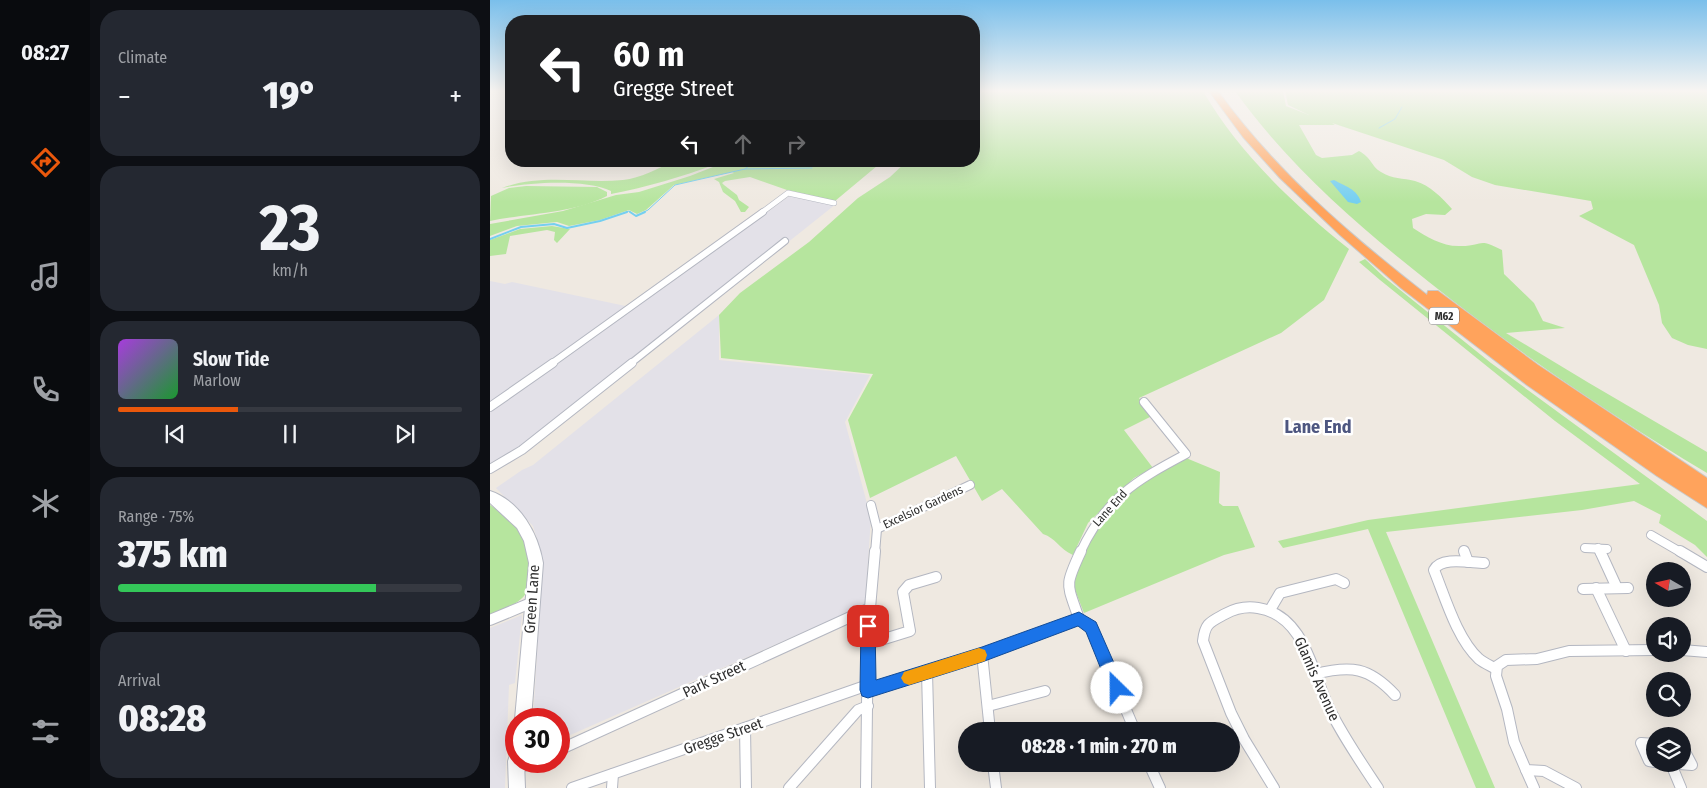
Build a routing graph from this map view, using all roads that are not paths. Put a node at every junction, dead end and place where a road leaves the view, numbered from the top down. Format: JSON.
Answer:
{"nodes":[{"id":1,"x":1241,"y":128,"type":"edge"},
{"id":2,"x":1254,"y":128,"type":"edge"},
{"id":3,"x":834,"y":203,"type":"dead end"},
{"id":4,"x":784,"y":241,"type":"dead end"},
{"id":5,"x":1555,"y":399,"type":"junction"},
{"id":6,"x":1144,"y":402,"type":"dead end"},
{"id":7,"x":490,"y":407,"type":"edge"},
{"id":8,"x":1611,"y":422,"type":"junction"},
{"id":9,"x":490,"y":469,"type":"edge"},
{"id":10,"x":1707,"y":481,"type":"edge"},
{"id":11,"x":970,"y":485,"type":"dead end"},
{"id":12,"x":1707,"y":486,"type":"edge"},
{"id":13,"x":490,"y":496,"type":"edge"},
{"id":14,"x":1707,"y":501,"type":"edge"},
{"id":15,"x":871,"y":506,"type":"dead end"},
{"id":16,"x":1707,"y":514,"type":"edge"},
{"id":17,"x":877,"y":528,"type":"junction"},
{"id":18,"x":1649,"y":534,"type":"dead end"},
{"id":19,"x":1585,"y":548,"type":"dead end"},
{"id":20,"x":1464,"y":551,"type":"dead end"},
{"id":21,"x":1468,"y":562,"type":"junction"},
{"id":22,"x":1484,"y":563,"type":"dead end"},
{"id":23,"x":1707,"y":567,"type":"edge"},
{"id":24,"x":936,"y":577,"type":"dead end"},
{"id":25,"x":1344,"y":583,"type":"dead end"},
{"id":26,"x":1583,"y":588,"type":"dead end"},
{"id":27,"x":1596,"y":588,"type":"junction"},
{"id":28,"x":1617,"y":588,"type":"junction"},
{"id":29,"x":1628,"y":588,"type":"dead end"},
{"id":30,"x":533,"y":602,"type":"junction"},
{"id":31,"x":1270,"y":610,"type":"junction"},
{"id":32,"x":1079,"y":619,"type":"junction"},
{"id":33,"x":490,"y":620,"type":"edge"},
{"id":34,"x":868,"y":626,"type":"dead end"},
{"id":35,"x":868,"y":644,"type":"junction"},
{"id":36,"x":1646,"y":650,"type":"edge"},
{"id":37,"x":1626,"y":651,"type":"junction"},
{"id":38,"x":1691,"y":651,"type":"edge"},
{"id":39,"x":1707,"y":652,"type":"edge"},
{"id":40,"x":982,"y":654,"type":"junction"},
{"id":41,"x":1496,"y":669,"type":"junction"},
{"id":42,"x":927,"y":672,"type":"junction"},
{"id":43,"x":1315,"y":674,"type":"junction"},
{"id":44,"x":868,"y":688,"type":"junction"},
{"id":45,"x":1045,"y":691,"type":"dead end"},
{"id":46,"x":1395,"y":695,"type":"dead end"},
{"id":47,"x":868,"y":706,"type":"junction"},
{"id":48,"x":988,"y":706,"type":"junction"},
{"id":49,"x":524,"y":708,"type":"edge"},
{"id":50,"x":989,"y":722,"type":"edge"},
{"id":51,"x":1131,"y":722,"type":"edge"},
{"id":52,"x":745,"y":728,"type":"junction"},
{"id":53,"x":1646,"y":743,"type":"edge"},
{"id":54,"x":570,"y":745,"type":"edge"},
{"id":55,"x":1646,"y":754,"type":"edge"},
{"id":56,"x":1526,"y":770,"type":"junction"},
{"id":57,"x":994,"y":772,"type":"edge"},
{"id":58,"x":1153,"y":772,"type":"edge"},
{"id":59,"x":1674,"y":772,"type":"edge"},
{"id":60,"x":516,"y":773,"type":"edge"},
{"id":61,"x":613,"y":774,"type":"junction"},
{"id":62,"x":575,"y":787,"type":"edge"},
{"id":63,"x":793,"y":787,"type":"edge"},
{"id":64,"x":517,"y":788,"type":"edge"},
{"id":65,"x":612,"y":788,"type":"edge"},
{"id":66,"x":746,"y":788,"type":"edge"},
{"id":67,"x":866,"y":788,"type":"edge"},
{"id":68,"x":930,"y":788,"type":"edge"},
{"id":69,"x":996,"y":788,"type":"edge"},
{"id":70,"x":1160,"y":788,"type":"edge"},
{"id":71,"x":1274,"y":788,"type":"edge"},
{"id":72,"x":1378,"y":788,"type":"edge"},
{"id":73,"x":1534,"y":788,"type":"edge"},
{"id":74,"x":1576,"y":788,"type":"edge"},
{"id":75,"x":1681,"y":788,"type":"edge"}],
"edges":[{"from":1,"to":5,"type":"highway","number":"M62"},
{"from":2,"to":8,"type":"highway","number":"M62"},
{"from":3,"to":7,"type":"street"},
{"from":4,"to":9,"type":"street"},
{"from":5,"to":14,"type":"highway","number":"M62"},
{"from":5,"to":16,"type":"highway","number":"M62"},
{"from":6,"to":32,"type":"street","name":"Lane End"},
{"from":8,"to":10,"type":"highway","number":"M62"},
{"from":8,"to":12,"type":"highway","number":"M62"},
{"from":11,"to":17,"type":"street","name":"Excelsior Gardens"},
{"from":13,"to":30,"type":"street","name":"Green Lane"},
{"from":15,"to":17,"type":"street"},
{"from":17,"to":54,"type":"street","name":"Park Street"},
{"from":18,"to":23,"type":"street"},
{"from":19,"to":28,"type":"street"},
{"from":20,"to":21,"type":"street"},
{"from":21,"to":22,"type":"street"},
{"from":21,"to":41,"type":"street"},
{"from":24,"to":35,"type":"street"},
{"from":25,"to":31,"type":"street"},
{"from":26,"to":27,"type":"street"},
{"from":27,"to":28,"type":"street"},
{"from":27,"to":37,"type":"street"},
{"from":28,"to":29,"type":"street"},
{"from":30,"to":33,"type":"street"},
{"from":30,"to":49,"type":"street","name":"Green Lane"},
{"from":31,"to":43,"type":"street","name":"Glamis Avenue"},
{"from":31,"to":71,"type":"street"},
{"from":32,"to":40,"type":"street","name":"Gregge Street"},
{"from":32,"to":51,"type":"street"},
{"from":34,"to":35,"type":"street"},
{"from":35,"to":44,"type":"street"},
{"from":36,"to":37,"type":"street"},
{"from":37,"to":41,"type":"street"},
{"from":38,"to":39,"type":"street"},
{"from":40,"to":42,"type":"street","name":"Gregge Street"},
{"from":40,"to":48,"type":"street"},
{"from":41,"to":56,"type":"street"},
{"from":42,"to":44,"type":"street","name":"Gregge Street"},
{"from":42,"to":68,"type":"street"},
{"from":43,"to":46,"type":"street"},
{"from":43,"to":72,"type":"street","name":"Glamis Avenue"},
{"from":44,"to":47,"type":"street"},
{"from":44,"to":52,"type":"street","name":"Gregge Street"},
{"from":45,"to":48,"type":"street"},
{"from":47,"to":63,"type":"street"},
{"from":47,"to":67,"type":"street"},
{"from":48,"to":50,"type":"street"},
{"from":52,"to":61,"type":"street","name":"Gregge Street"},
{"from":52,"to":66,"type":"street"},
{"from":53,"to":55,"type":"street"},
{"from":56,"to":73,"type":"street"},
{"from":56,"to":74,"type":"street"},
{"from":57,"to":69,"type":"street"},
{"from":58,"to":70,"type":"street"},
{"from":59,"to":75,"type":"street"},
{"from":60,"to":64,"type":"street"},
{"from":61,"to":62,"type":"street","name":"Gregge Street"},
{"from":61,"to":65,"type":"street"}]}
